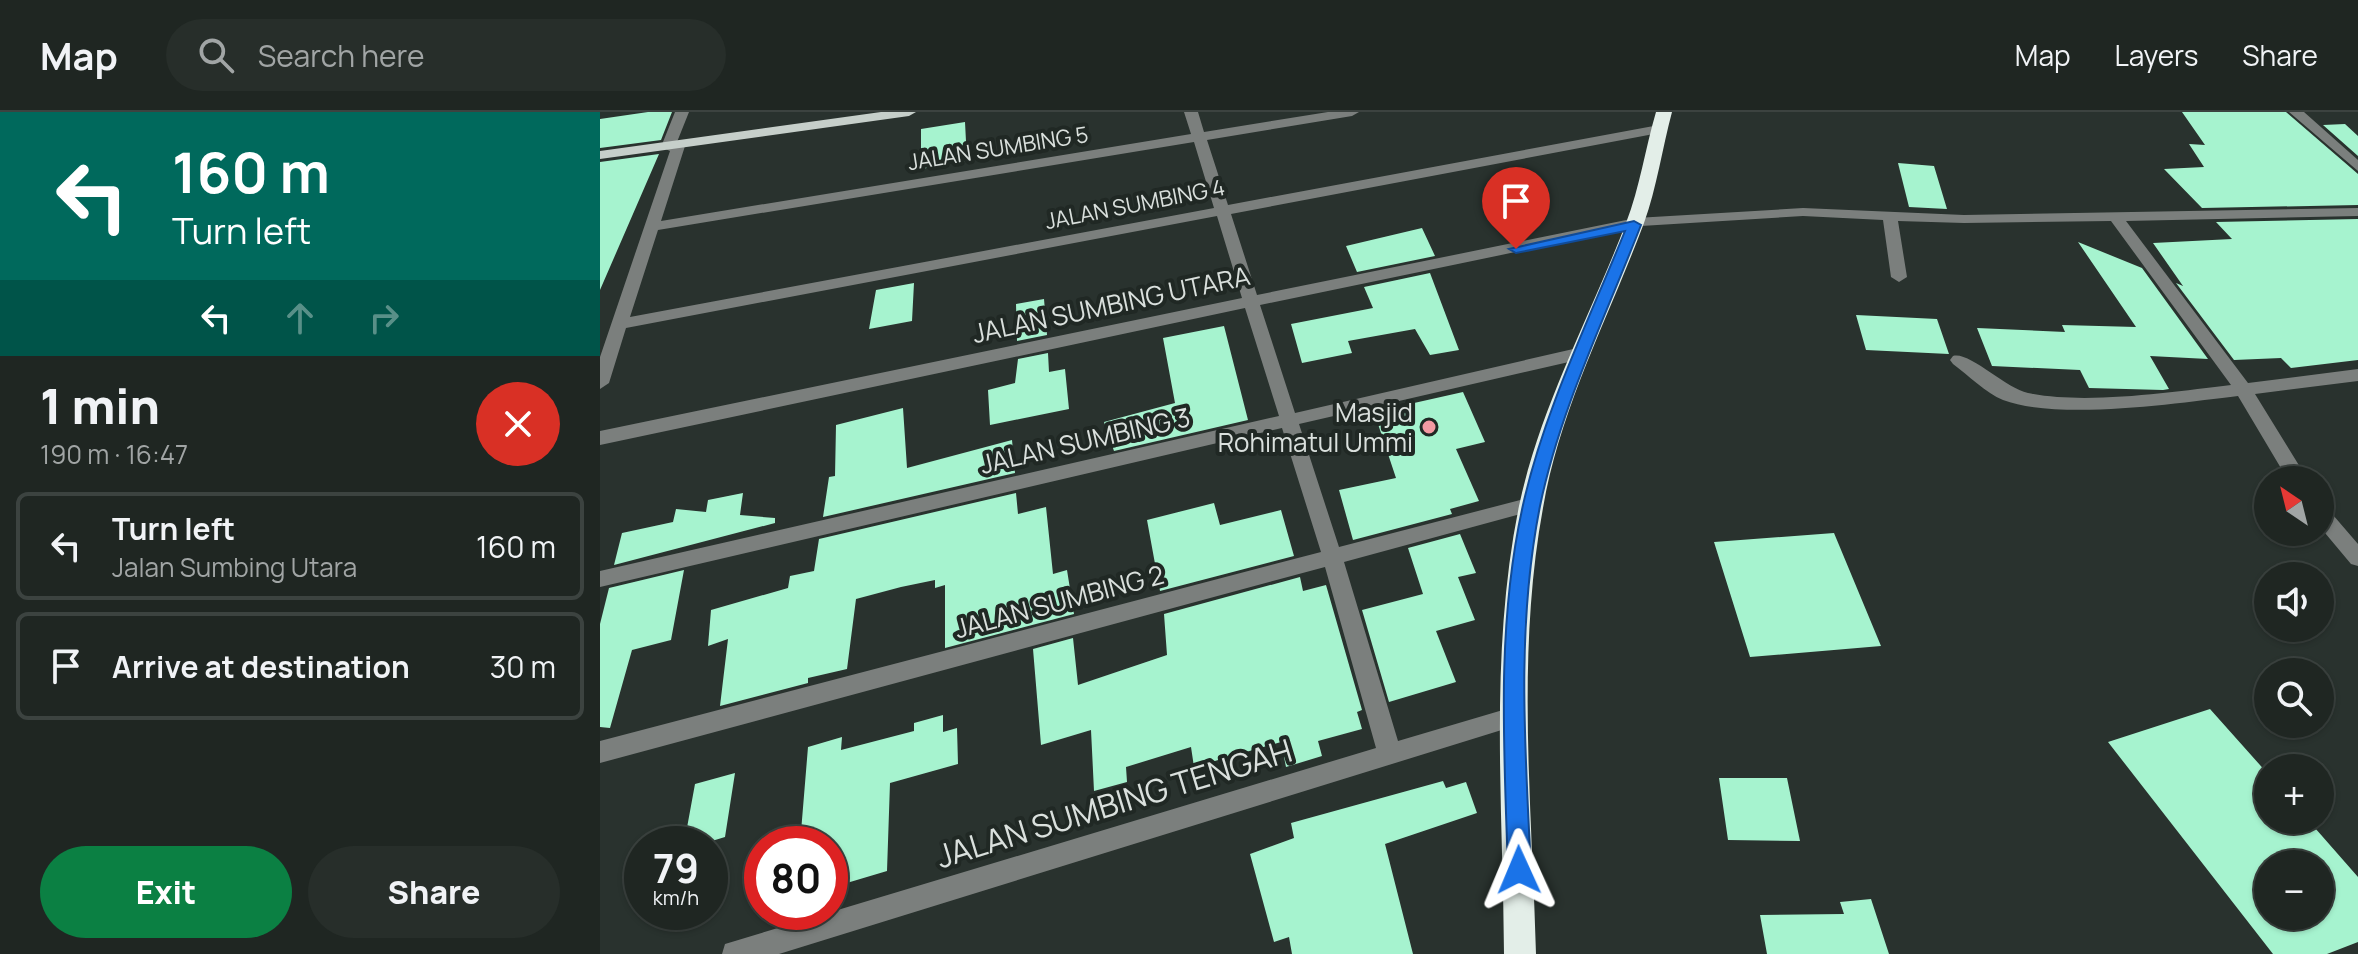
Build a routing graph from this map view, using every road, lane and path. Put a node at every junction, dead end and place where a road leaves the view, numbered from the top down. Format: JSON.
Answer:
{"nodes":[{"id":1,"x":682,"y":112,"type":"edge"},
{"id":2,"x":909,"y":112,"type":"edge"},
{"id":3,"x":1191,"y":112,"type":"edge"},
{"id":4,"x":1352,"y":112,"type":"edge"},
{"id":5,"x":2296,"y":112,"type":"edge"},
{"id":6,"x":1661,"y":120,"type":"edge"},
{"id":7,"x":1198,"y":138,"type":"junction"},
{"id":8,"x":673,"y":146,"type":"junction"},
{"id":9,"x":600,"y":155,"type":"edge"},
{"id":10,"x":2358,"y":167,"type":"edge"},
{"id":11,"x":1219,"y":210,"type":"junction"},
{"id":12,"x":2358,"y":212,"type":"edge"},
{"id":13,"x":1890,"y":214,"type":"junction"},
{"id":14,"x":2116,"y":217,"type":"junction"},
{"id":15,"x":1635,"y":224,"type":"junction"},
{"id":16,"x":651,"y":227,"type":"junction"},
{"id":17,"x":1899,"y":277,"type":"dead end"},
{"id":18,"x":1248,"y":302,"type":"junction"},
{"id":19,"x":619,"y":324,"type":"junction"},
{"id":20,"x":1582,"y":353,"type":"junction"},
{"id":21,"x":1959,"y":360,"type":"dead end"},
{"id":22,"x":2358,"y":375,"type":"edge"},
{"id":23,"x":600,"y":383,"type":"edge"},
{"id":24,"x":2242,"y":387,"type":"junction"},
{"id":25,"x":1286,"y":420,"type":"junction"},
{"id":26,"x":600,"y":438,"type":"edge"},
{"id":27,"x":2290,"y":466,"type":"edge"},
{"id":28,"x":1532,"y":504,"type":"junction"},
{"id":29,"x":2334,"y":530,"type":"edge"},
{"id":30,"x":1332,"y":556,"type":"junction"},
{"id":31,"x":2358,"y":558,"type":"edge"},
{"id":32,"x":600,"y":579,"type":"edge"},
{"id":33,"x":1513,"y":717,"type":"junction"},
{"id":34,"x":600,"y":752,"type":"edge"},
{"id":35,"x":1390,"y":755,"type":"junction"},
{"id":36,"x":735,"y":954,"type":"edge"},
{"id":37,"x":1520,"y":954,"type":"edge"}],
"edges":[{"from":1,"to":8,"type":"street"},
{"from":2,"to":8,"type":"main road"},
{"from":3,"to":7,"type":"street"},
{"from":4,"to":7,"type":"street","name":"JALAN SUMBING 5"},
{"from":5,"to":10,"type":"street"},
{"from":6,"to":11,"type":"street","name":"JALAN SUMBING 4"},
{"from":6,"to":15,"type":"highway"},
{"from":7,"to":11,"type":"street"},
{"from":7,"to":16,"type":"street","name":"JALAN SUMBING 5"},
{"from":8,"to":9,"type":"main road"},
{"from":8,"to":16,"type":"street"},
{"from":11,"to":18,"type":"street"},
{"from":11,"to":19,"type":"street","name":"JALAN SUMBING 4"},
{"from":12,"to":14,"type":"street","name":"JALAN SUMBING UTARA"},
{"from":13,"to":14,"type":"street","name":"JALAN SUMBING UTARA"},
{"from":13,"to":15,"type":"street","name":"JALAN SUMBING UTARA"},
{"from":13,"to":17,"type":"street"},
{"from":14,"to":24,"type":"street"},
{"from":15,"to":18,"type":"street","name":"JALAN SUMBING UTARA"},
{"from":15,"to":20,"type":"highway"},
{"from":16,"to":19,"type":"street"},
{"from":18,"to":25,"type":"street"},
{"from":18,"to":26,"type":"street","name":"JALAN SUMBING UTARA"},
{"from":19,"to":23,"type":"street"},
{"from":20,"to":25,"type":"street","name":"JALAN SUMBING 3"},
{"from":20,"to":28,"type":"highway"},
{"from":21,"to":24,"type":"street"},
{"from":22,"to":24,"type":"street"},
{"from":24,"to":27,"type":"street"},
{"from":25,"to":30,"type":"street"},
{"from":25,"to":32,"type":"street","name":"JALAN SUMBING 3"},
{"from":28,"to":30,"type":"street","name":"JALAN SUMBING 2"},
{"from":28,"to":33,"type":"highway"},
{"from":29,"to":31,"type":"street"},
{"from":30,"to":34,"type":"street","name":"JALAN SUMBING 2"},
{"from":30,"to":35,"type":"street"},
{"from":33,"to":35,"type":"street","name":"JALAN SUMBING TENGAH"},
{"from":33,"to":37,"type":"highway"},
{"from":35,"to":36,"type":"street","name":"JALAN SUMBING TENGAH"}]}
